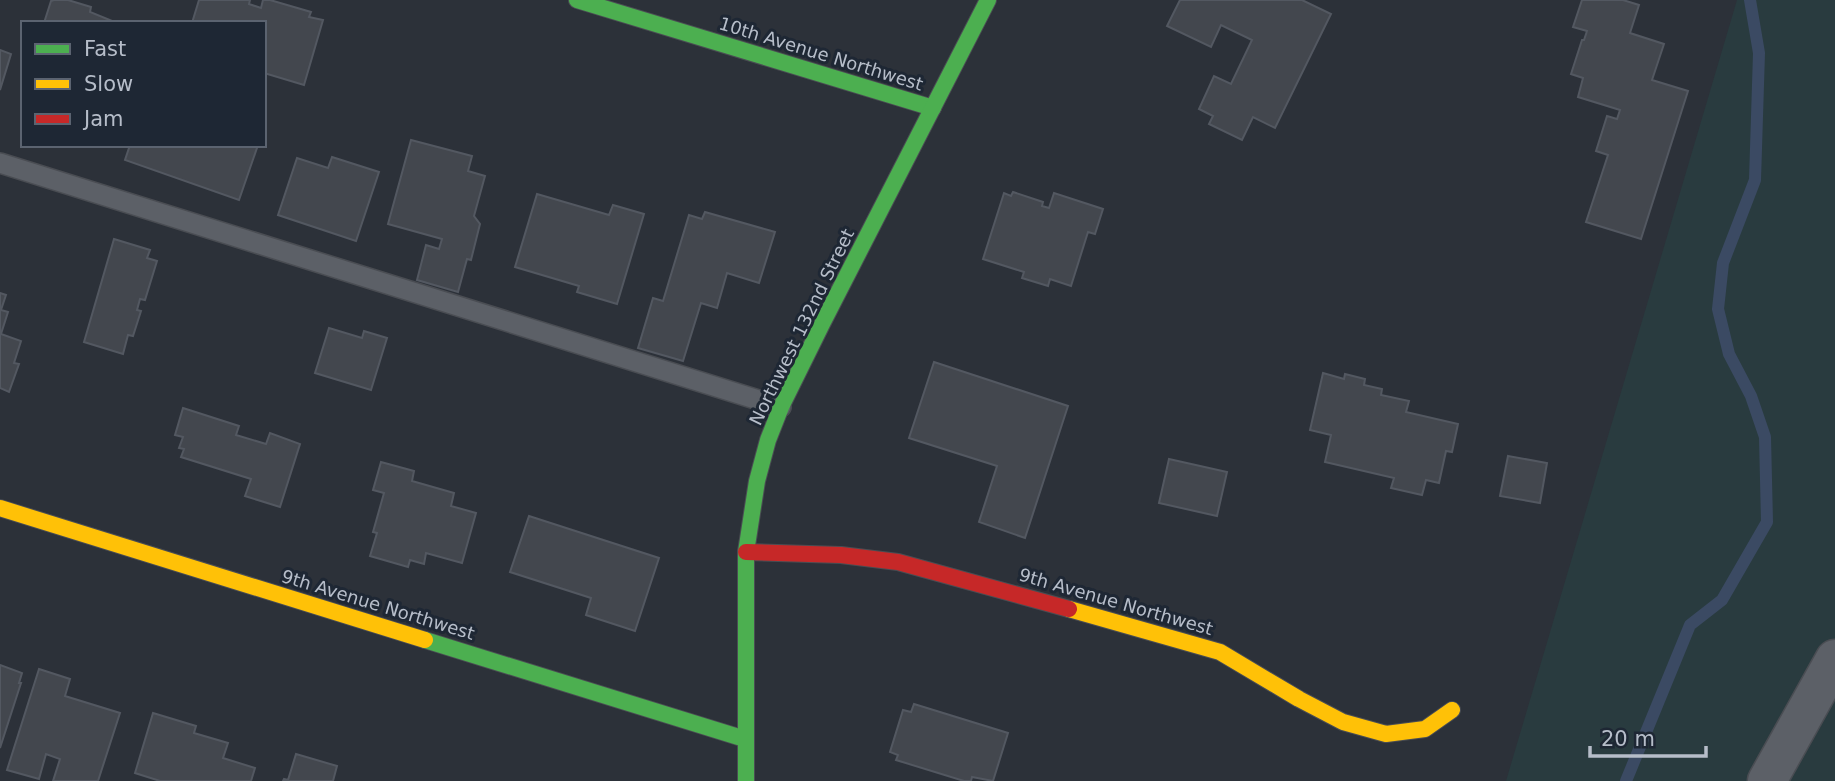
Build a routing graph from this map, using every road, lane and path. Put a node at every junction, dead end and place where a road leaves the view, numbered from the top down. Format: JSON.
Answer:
{"nodes":[{"id":1,"x":577,"y":0,"type":"edge"},
{"id":2,"x":988,"y":0,"type":"edge"},
{"id":3,"x":933,"y":108,"type":"junction"},
{"id":4,"x":0,"y":163,"type":"edge"},
{"id":5,"x":781,"y":407,"type":"junction"},
{"id":6,"x":0,"y":508,"type":"edge"},
{"id":7,"x":746,"y":552,"type":"junction"},
{"id":8,"x":1835,"y":659,"type":"edge"},
{"id":9,"x":1452,"y":710,"type":"dead end"},
{"id":10,"x":745,"y":739,"type":"junction"},
{"id":11,"x":746,"y":781,"type":"edge"},
{"id":12,"x":1767,"y":781,"type":"edge"}],
"edges":[{"from":1,"to":3,"type":"street","name":"10th Avenue Northwest"},
{"from":2,"to":3,"type":"street","name":"Northwest 132nd Street"},
{"from":3,"to":5,"type":"street","name":"Northwest 132nd Street"},
{"from":4,"to":5,"type":"lane"},
{"from":5,"to":7,"type":"street","name":"Northwest 132nd Street"},
{"from":6,"to":10,"type":"street","name":"9th Avenue Northwest"},
{"from":7,"to":9,"type":"street","name":"9th Avenue Northwest"},
{"from":7,"to":10,"type":"street","name":"Northwest 132nd Street"},
{"from":8,"to":12,"type":"street"},
{"from":10,"to":11,"type":"street","name":"Northwest 132nd Street"}]}
